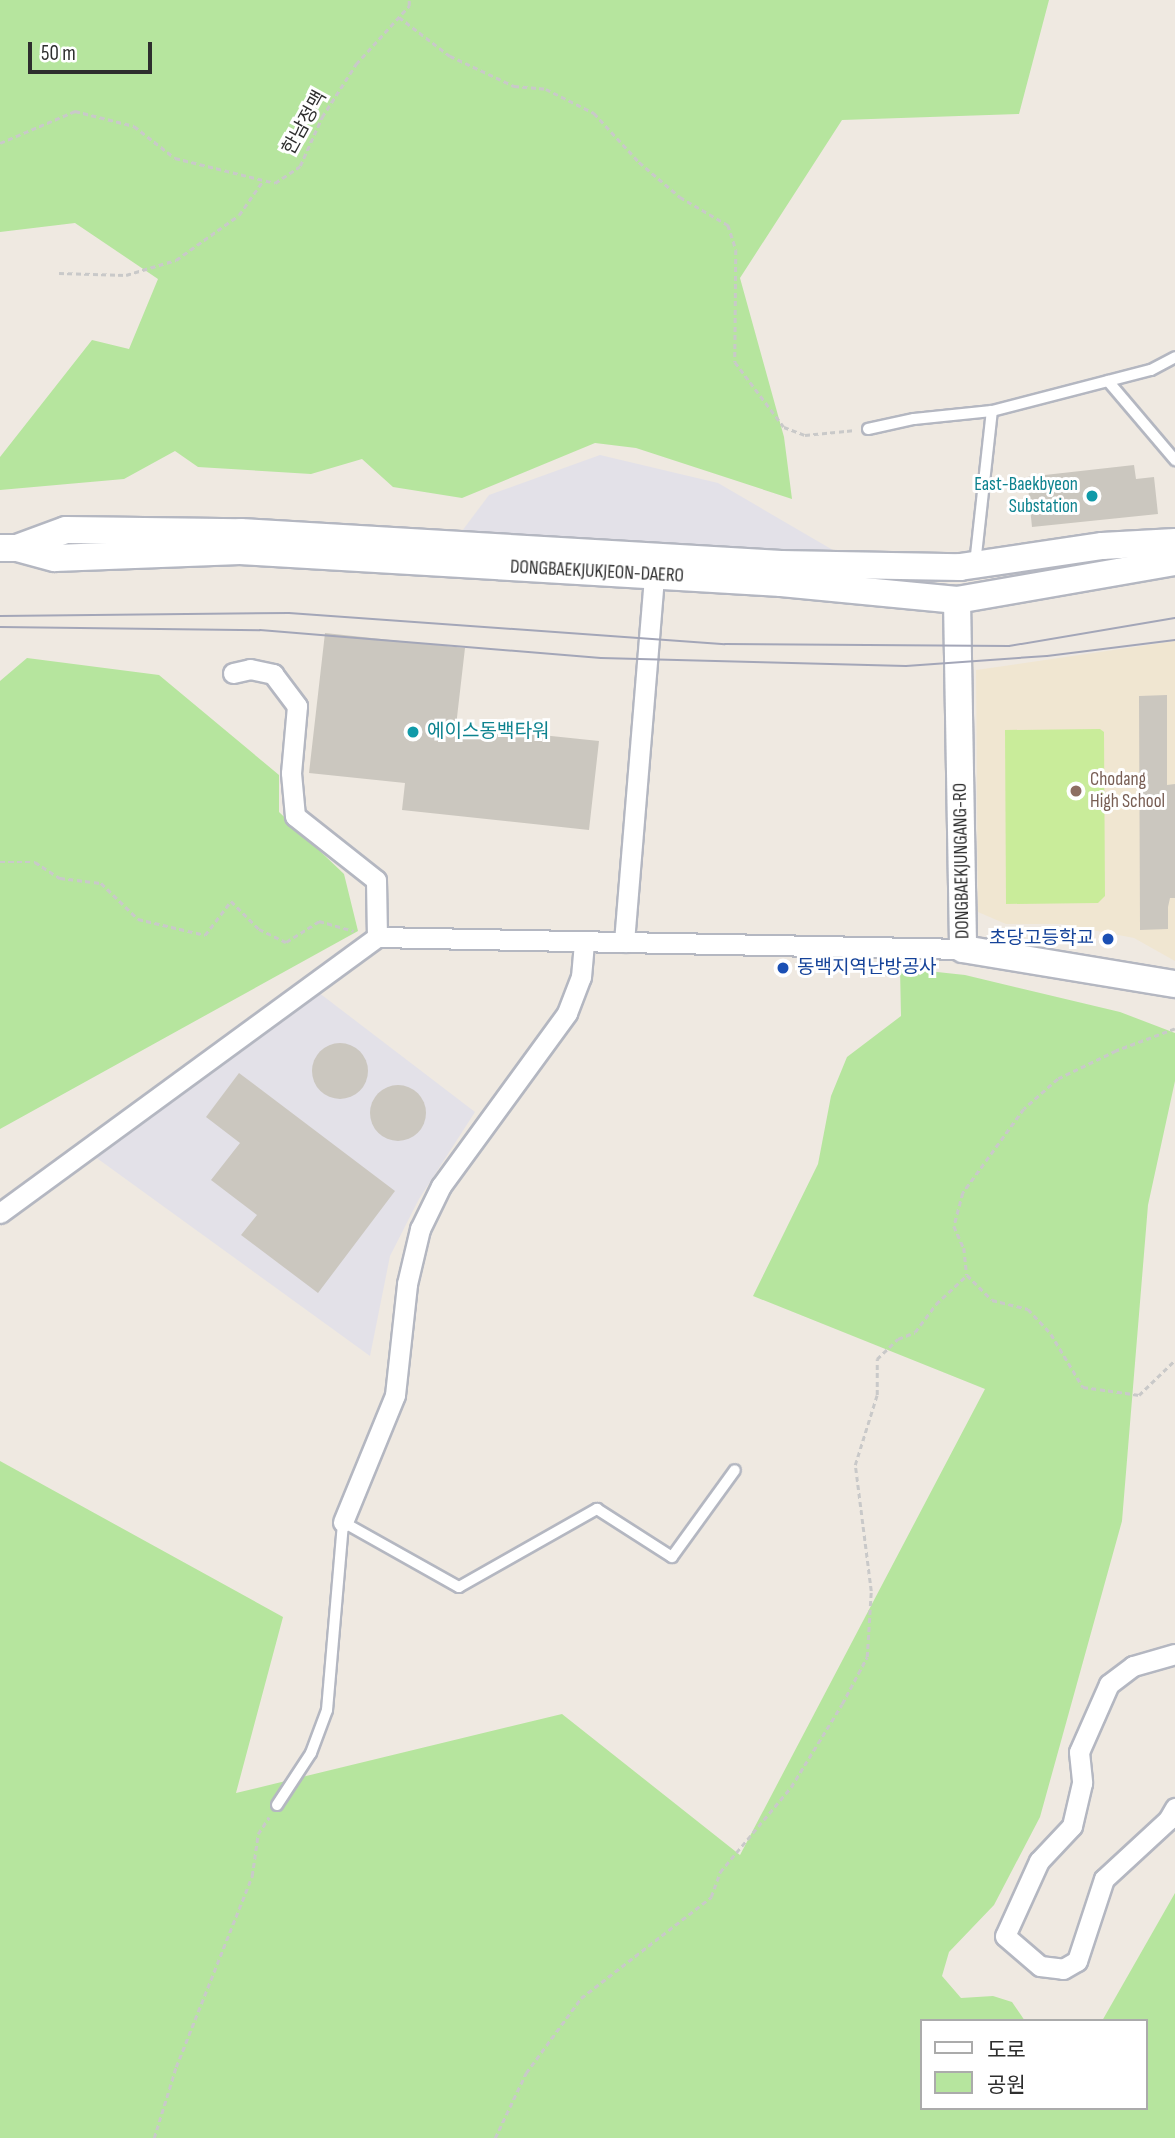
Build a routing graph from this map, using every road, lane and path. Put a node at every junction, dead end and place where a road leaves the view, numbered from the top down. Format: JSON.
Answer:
{"nodes":[{"id":1,"x":409,"y":0,"type":"edge"},
{"id":2,"x":399,"y":17,"type":"junction"},
{"id":3,"x":0,"y":143,"type":"edge"},
{"id":4,"x":262,"y":182,"type":"junction"},
{"id":5,"x":59,"y":273,"type":"dead end"},
{"id":6,"x":1175,"y":357,"type":"edge"},
{"id":7,"x":1108,"y":381,"type":"junction"},
{"id":8,"x":992,"y":411,"type":"junction"},
{"id":9,"x":868,"y":429,"type":"joint"},
{"id":10,"x":1175,"y":460,"type":"edge"},
{"id":11,"x":1175,"y":529,"type":"edge"},
{"id":12,"x":1175,"y":542,"type":"edge"},
{"id":13,"x":1102,"y":546,"type":"junction"},
{"id":14,"x":9,"y":548,"type":"edge"},
{"id":15,"x":1175,"y":562,"type":"edge"},
{"id":16,"x":975,"y":565,"type":"junction"},
{"id":17,"x":1175,"y":573,"type":"edge"},
{"id":18,"x":654,"y":576,"type":"junction"},
{"id":19,"x":1108,"y":576,"type":"junction"},
{"id":20,"x":957,"y":600,"type":"junction"},
{"id":21,"x":233,"y":673,"type":"dead end"},
{"id":22,"x":0,"y":862,"type":"edge"},
{"id":23,"x":377,"y":937,"type":"junction"},
{"id":24,"x":584,"y":941,"type":"junction"},
{"id":25,"x":624,"y":942,"type":"junction"},
{"id":26,"x":964,"y":949,"type":"junction"},
{"id":27,"x":1175,"y":984,"type":"edge"},
{"id":28,"x":1175,"y":1030,"type":"edge"},
{"id":29,"x":0,"y":1213,"type":"edge"},
{"id":30,"x":967,"y":1275,"type":"junction"},
{"id":31,"x":1175,"y":1360,"type":"edge"},
{"id":32,"x":735,"y":1470,"type":"dead end"},
{"id":33,"x":343,"y":1521,"type":"junction"},
{"id":34,"x":1175,"y":1654,"type":"edge"},
{"id":35,"x":277,"y":1805,"type":"joint"},
{"id":36,"x":1175,"y":1808,"type":"edge"},
{"id":37,"x":154,"y":2138,"type":"edge"},
{"id":38,"x":495,"y":2138,"type":"edge"}],
"edges":[{"from":1,"to":2,"type":"path","name":"한남정맥"},
{"from":2,"to":4,"type":"path","name":"한남정맥"},
{"from":2,"to":9,"type":"path"},
{"from":3,"to":4,"type":"path"},
{"from":4,"to":5,"type":"path"},
{"from":6,"to":7,"type":"lane"},
{"from":7,"to":8,"type":"lane"},
{"from":7,"to":10,"type":"lane"},
{"from":8,"to":9,"type":"lane"},
{"from":8,"to":16,"type":"lane"},
{"from":11,"to":13,"type":"main road"},
{"from":12,"to":13,"type":"main road","name":"DONGBAEKJUKJEON-DAERO"},
{"from":13,"to":16,"type":"main road","name":"DONGBAEKJUKJEON-DAERO"},
{"from":14,"to":16,"type":"main road","name":"DONGBAEKJUKJEON-DAERO"},
{"from":14,"to":18,"type":"main road","name":"DONGBAEKJUKJEON-DAERO"},
{"from":15,"to":19,"type":"main road","name":"DONGBAEKJUKJEON-DAERO"},
{"from":17,"to":19,"type":"main road"},
{"from":18,"to":20,"type":"main road","name":"DONGBAEKJUKJEON-DAERO"},
{"from":18,"to":25,"type":"street"},
{"from":19,"to":20,"type":"main road","name":"DONGBAEKJUKJEON-DAERO"},
{"from":20,"to":26,"type":"main road","name":"DONGBAEKJUNGANG-RO"},
{"from":21,"to":23,"type":"street"},
{"from":22,"to":23,"type":"path"},
{"from":23,"to":24,"type":"street"},
{"from":23,"to":29,"type":"street"},
{"from":24,"to":25,"type":"street"},
{"from":24,"to":33,"type":"street"},
{"from":25,"to":26,"type":"street"},
{"from":26,"to":27,"type":"main road","name":"DONGBAEKJUNGANG-RO"},
{"from":28,"to":30,"type":"path"},
{"from":30,"to":31,"type":"path"},
{"from":30,"to":38,"type":"path"},
{"from":32,"to":33,"type":"lane"},
{"from":33,"to":35,"type":"lane"},
{"from":34,"to":36,"type":"street"},
{"from":35,"to":37,"type":"path"}]}
